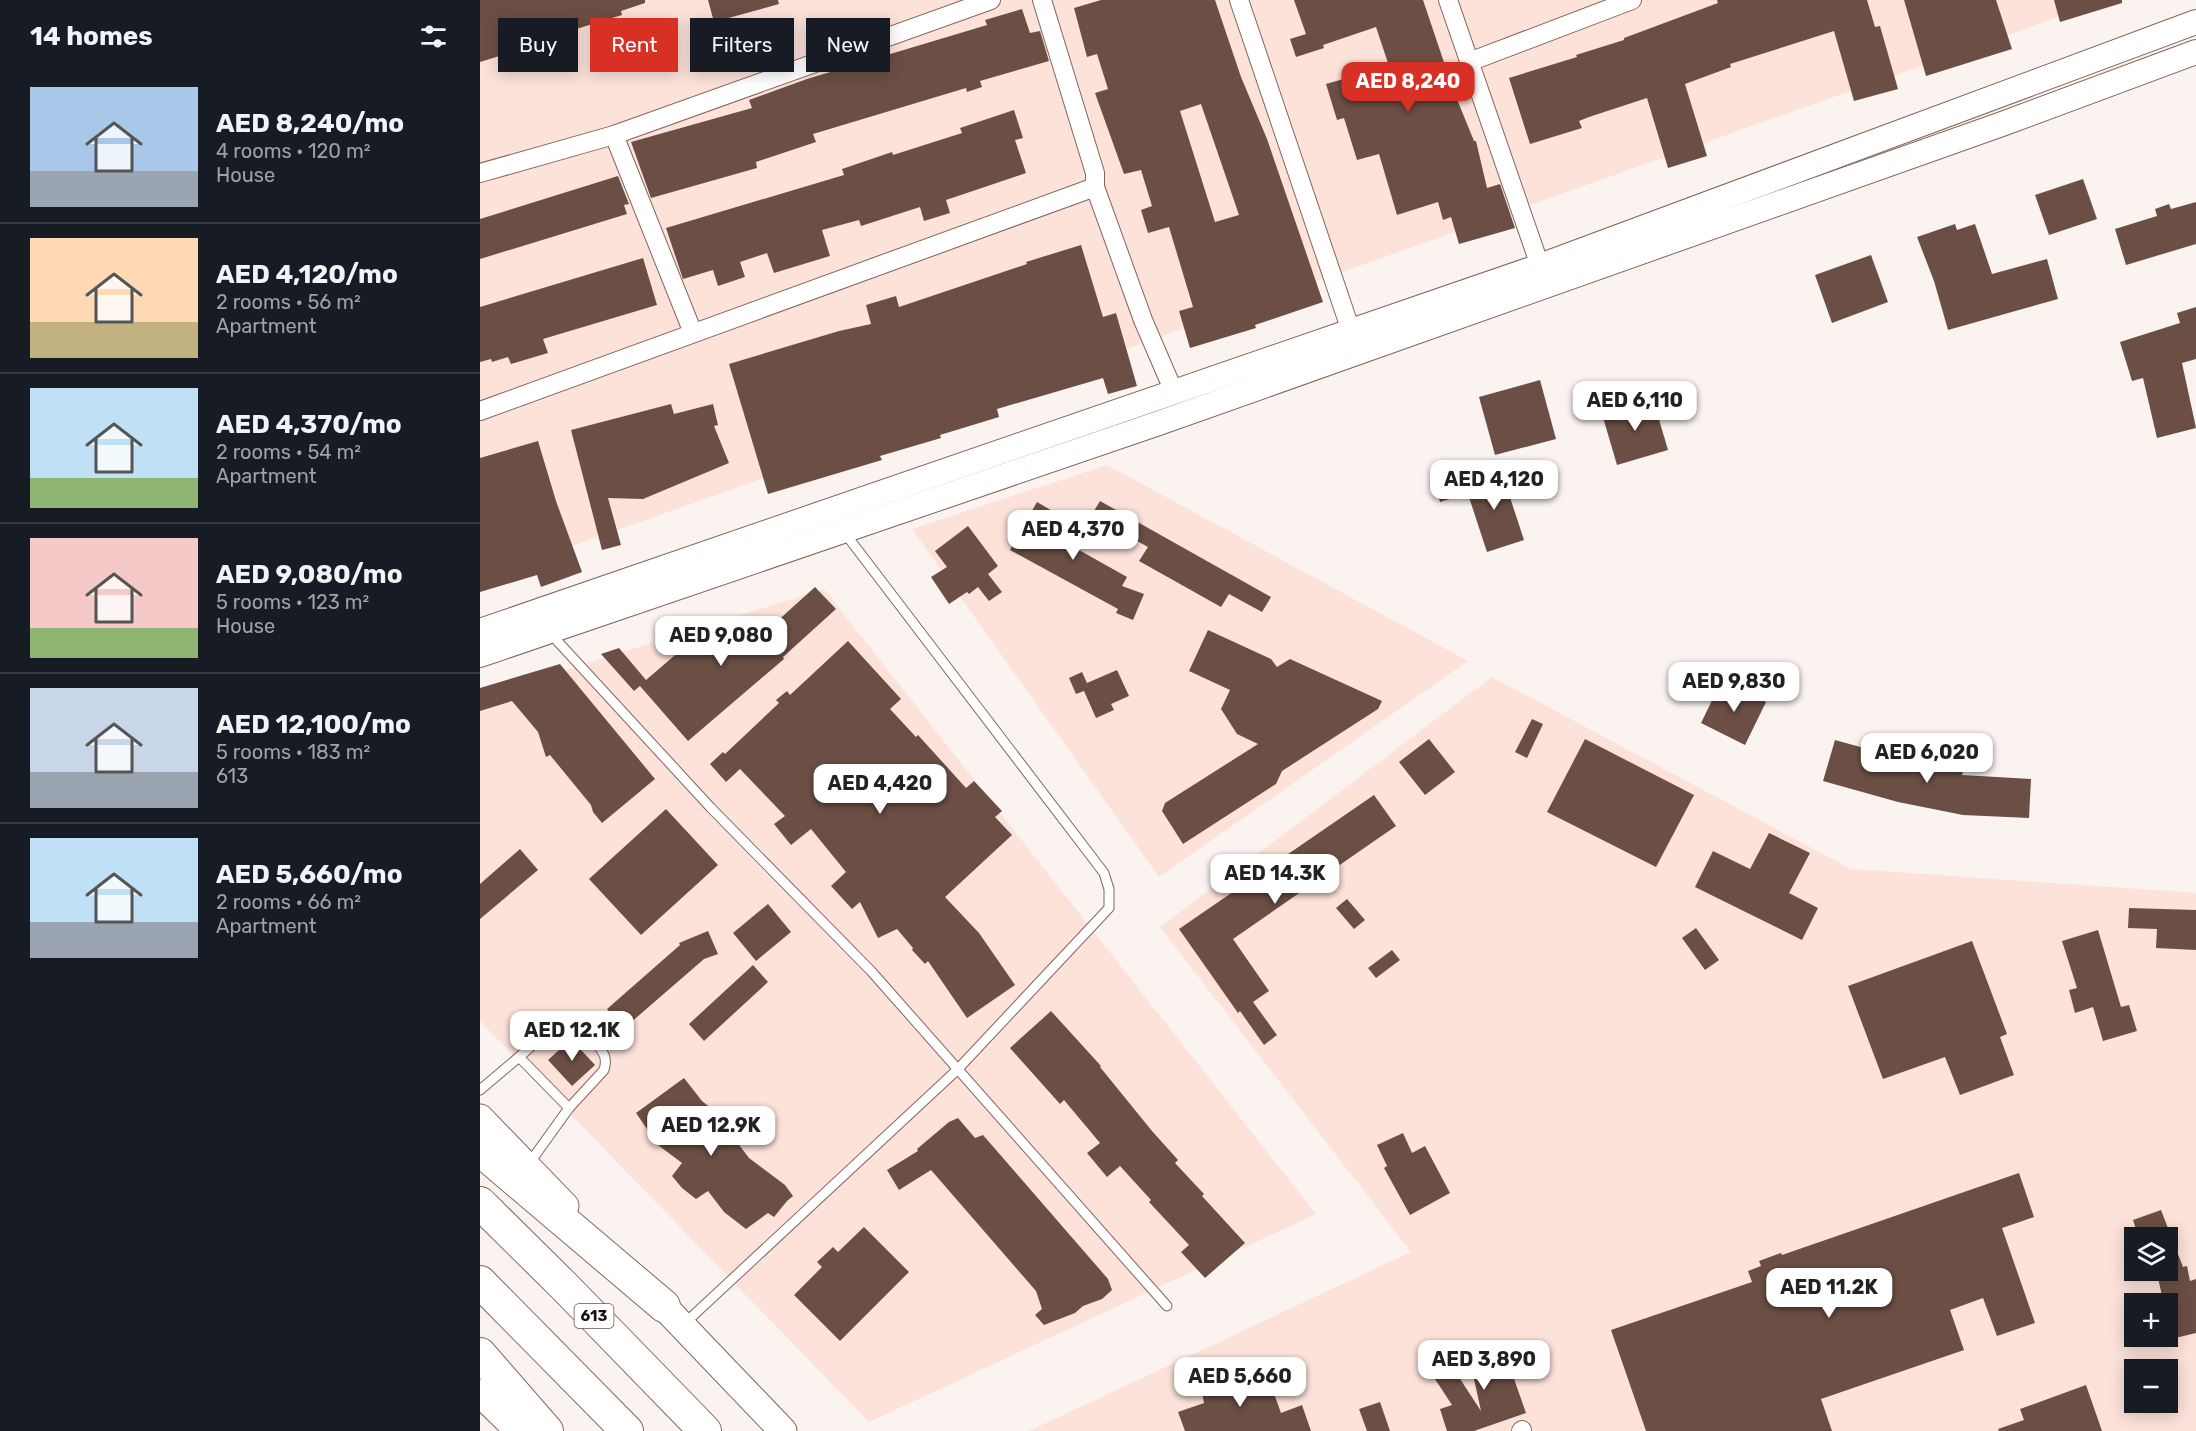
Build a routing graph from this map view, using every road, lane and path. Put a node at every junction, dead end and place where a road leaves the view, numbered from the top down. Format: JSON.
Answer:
{"nodes":[{"id":1,"x":991,"y":0,"type":"edge"},
{"id":2,"x":1042,"y":0,"type":"edge"},
{"id":3,"x":1239,"y":0,"type":"edge"},
{"id":4,"x":1448,"y":0,"type":"edge"},
{"id":5,"x":1632,"y":0,"type":"edge"},
{"id":6,"x":965,"y":4,"type":"edge"},
{"id":7,"x":2196,"y":22,"type":"edge"},
{"id":8,"x":2196,"y":52,"type":"edge"},
{"id":9,"x":1469,"y":62,"type":"junction"},
{"id":10,"x":614,"y":135,"type":"junction"},
{"id":11,"x":480,"y":173,"type":"edge"},
{"id":12,"x":1095,"y":187,"type":"junction"},
{"id":13,"x":1540,"y":266,"type":"junction"},
{"id":14,"x":1351,"y":331,"type":"junction"},
{"id":15,"x":693,"y":333,"type":"junction"},
{"id":16,"x":1174,"y":392,"type":"junction"},
{"id":17,"x":480,"y":411,"type":"edge"},
{"id":18,"x":843,"y":530,"type":"junction"},
{"id":19,"x":547,"y":630,"type":"junction"},
{"id":20,"x":480,"y":631,"type":"edge"},
{"id":21,"x":480,"y":655,"type":"edge"},
{"id":22,"x":519,"y":1057,"type":"junction"},
{"id":23,"x":957,"y":1070,"type":"junction"},
{"id":24,"x":480,"y":1090,"type":"edge"},
{"id":25,"x":569,"y":1108,"type":"junction"},
{"id":26,"x":480,"y":1118,"type":"edge"},
{"id":27,"x":480,"y":1150,"type":"edge"},
{"id":28,"x":527,"y":1167,"type":"junction"},
{"id":29,"x":480,"y":1203,"type":"edge"},
{"id":30,"x":480,"y":1282,"type":"edge"},
{"id":31,"x":1167,"y":1306,"type":"dead end"},
{"id":32,"x":673,"y":1316,"type":"junction"},
{"id":33,"x":480,"y":1354,"type":"edge"},
{"id":34,"x":480,"y":1394,"type":"edge"},
{"id":35,"x":519,"y":1431,"type":"edge"},
{"id":36,"x":547,"y":1431,"type":"edge"},
{"id":37,"x":627,"y":1431,"type":"edge"},
{"id":38,"x":705,"y":1431,"type":"edge"},
{"id":39,"x":783,"y":1431,"type":"edge"}],
"edges":[{"from":1,"to":6,"type":"street"},
{"from":2,"to":12,"type":"street"},
{"from":3,"to":14,"type":"street"},
{"from":4,"to":9,"type":"street"},
{"from":5,"to":9,"type":"street"},
{"from":6,"to":10,"type":"street"},
{"from":7,"to":13,"type":"street"},
{"from":8,"to":18,"type":"street"},
{"from":9,"to":13,"type":"street"},
{"from":10,"to":11,"type":"street"},
{"from":10,"to":15,"type":"street"},
{"from":12,"to":15,"type":"street"},
{"from":12,"to":16,"type":"street"},
{"from":13,"to":14,"type":"street"},
{"from":14,"to":16,"type":"street"},
{"from":15,"to":17,"type":"street"},
{"from":16,"to":20,"type":"street"},
{"from":18,"to":19,"type":"street"},
{"from":18,"to":23,"type":"lane"},
{"from":19,"to":21,"type":"street"},
{"from":19,"to":23,"type":"lane"},
{"from":22,"to":24,"type":"lane"},
{"from":22,"to":25,"type":"lane"},
{"from":22,"to":25,"type":"lane"},
{"from":23,"to":31,"type":"lane"},
{"from":23,"to":32,"type":"lane"},
{"from":25,"to":28,"type":"lane"},
{"from":26,"to":28,"type":"main road"},
{"from":27,"to":32,"type":"highway"},
{"from":28,"to":32,"type":"main road"},
{"from":29,"to":38,"type":"highway","number":"613"},
{"from":30,"to":37,"type":"highway"},
{"from":32,"to":39,"type":"main road"},
{"from":33,"to":36,"type":"highway"},
{"from":34,"to":35,"type":"main road"}]}
